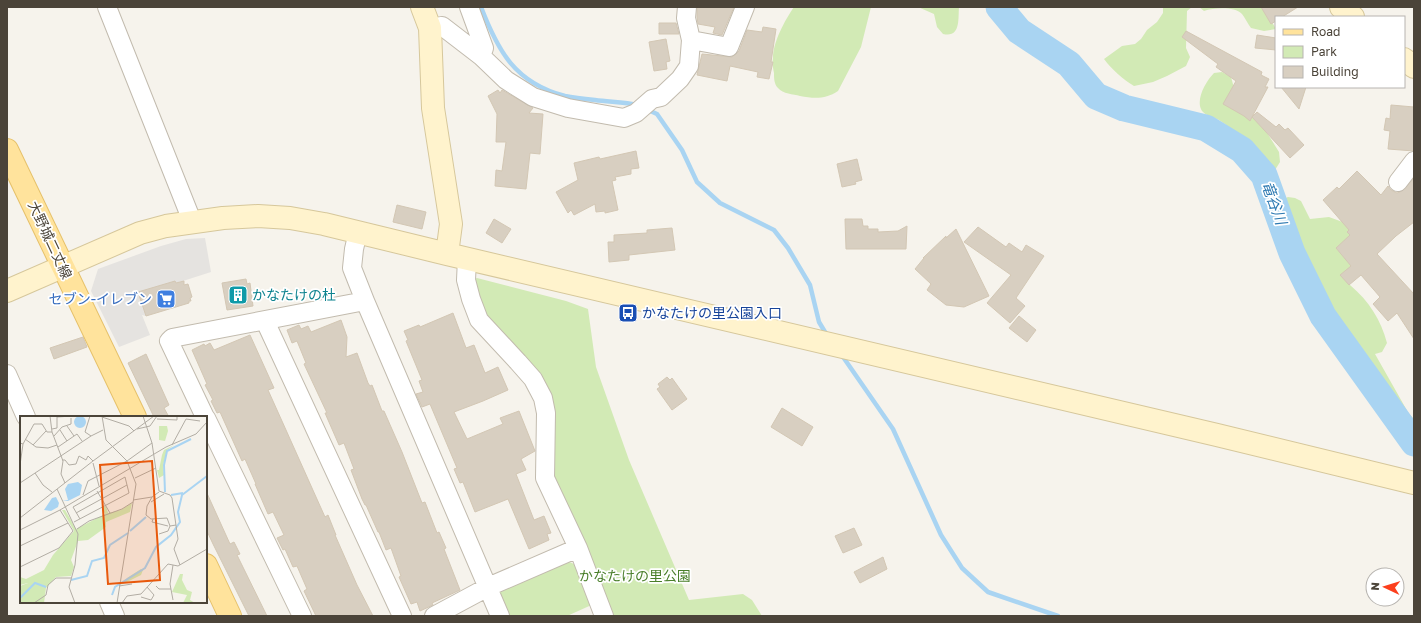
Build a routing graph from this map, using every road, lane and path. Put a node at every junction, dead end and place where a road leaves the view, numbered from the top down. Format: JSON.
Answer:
{"nodes":[{"id":1,"x":107,"y":7,"type":"edge"},
{"id":2,"x":422,"y":7,"type":"edge"},
{"id":3,"x":469,"y":7,"type":"edge"},
{"id":4,"x":687,"y":7,"type":"edge"},
{"id":5,"x":745,"y":7,"type":"edge"},
{"id":6,"x":1341,"y":7,"type":"edge"},
{"id":7,"x":1352,"y":16,"type":"edge"},
{"id":8,"x":430,"y":28,"type":"junction"},
{"id":9,"x":691,"y":40,"type":"junction"},
{"id":10,"x":481,"y":56,"type":"junction"},
{"id":11,"x":1405,"y":60,"type":"edge"},
{"id":12,"x":1414,"y":67,"type":"edge"},
{"id":13,"x":7,"y":150,"type":"edge"},
{"id":14,"x":1414,"y":161,"type":"edge"},
{"id":15,"x":1398,"y":182,"type":"dead end"},
{"id":16,"x":192,"y":221,"type":"junction"},
{"id":17,"x":358,"y":232,"type":"junction"},
{"id":18,"x":457,"y":257,"type":"junction"},
{"id":19,"x":62,"y":267,"type":"junction"},
{"id":20,"x":7,"y":291,"type":"edge"},
{"id":21,"x":365,"y":301,"type":"junction"},
{"id":22,"x":265,"y":320,"type":"junction"},
{"id":23,"x":7,"y":374,"type":"edge"},
{"id":24,"x":26,"y":416,"type":"edge"},
{"id":25,"x":135,"y":416,"type":"edge"},
{"id":26,"x":205,"y":416,"type":"edge"},
{"id":27,"x":207,"y":420,"type":"edge"},
{"id":28,"x":1414,"y":483,"type":"edge"},
{"id":29,"x":578,"y":548,"type":"junction"},
{"id":30,"x":207,"y":567,"type":"edge"},
{"id":31,"x":488,"y":587,"type":"junction"},
{"id":32,"x":109,"y":603,"type":"edge"},
{"id":33,"x":115,"y":616,"type":"edge"},
{"id":34,"x":230,"y":616,"type":"edge"},
{"id":35,"x":302,"y":616,"type":"edge"},
{"id":36,"x":402,"y":616,"type":"edge"},
{"id":37,"x":434,"y":616,"type":"edge"},
{"id":38,"x":500,"y":616,"type":"edge"},
{"id":39,"x":604,"y":616,"type":"edge"}],
"edges":[{"from":1,"to":16,"type":"street"},
{"from":2,"to":8,"type":"street"},
{"from":3,"to":10,"type":"street"},
{"from":4,"to":9,"type":"street"},
{"from":5,"to":9,"type":"street"},
{"from":6,"to":7,"type":"street"},
{"from":8,"to":10,"type":"street"},
{"from":8,"to":18,"type":"street"},
{"from":9,"to":10,"type":"street"},
{"from":11,"to":12,"type":"street"},
{"from":13,"to":19,"type":"main road","name":"大野城二丈線"},
{"from":14,"to":15,"type":"street"},
{"from":16,"to":17,"type":"street"},
{"from":16,"to":19,"type":"street"},
{"from":17,"to":18,"type":"street"},
{"from":17,"to":21,"type":"street"},
{"from":18,"to":28,"type":"street"},
{"from":18,"to":29,"type":"street"},
{"from":19,"to":20,"type":"street"},
{"from":19,"to":25,"type":"main road","name":"大野城二丈線"},
{"from":21,"to":22,"type":"street"},
{"from":21,"to":31,"type":"street"},
{"from":22,"to":26,"type":"street"},
{"from":22,"to":36,"type":"street"},
{"from":23,"to":24,"type":"street"},
{"from":27,"to":35,"type":"street"},
{"from":29,"to":31,"type":"street"},
{"from":29,"to":39,"type":"street"},
{"from":30,"to":34,"type":"main road"},
{"from":31,"to":37,"type":"street"},
{"from":31,"to":38,"type":"street"},
{"from":32,"to":33,"type":"street"}]}
